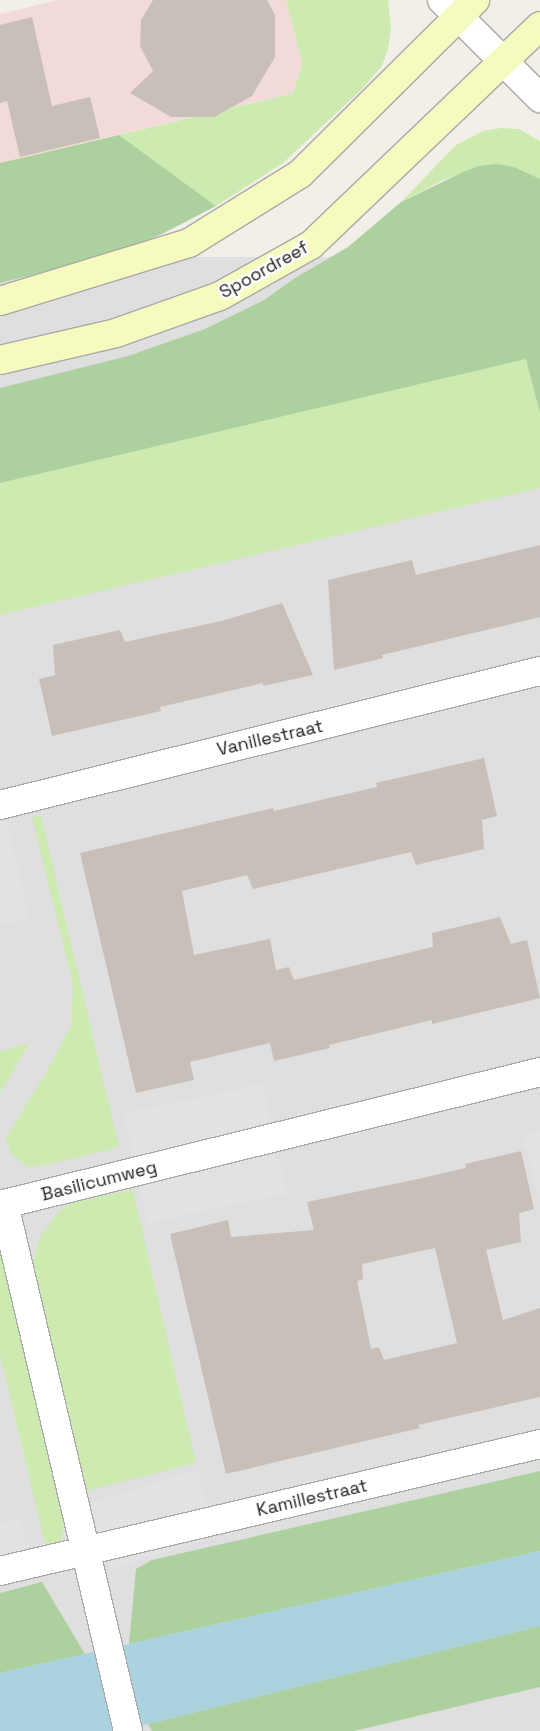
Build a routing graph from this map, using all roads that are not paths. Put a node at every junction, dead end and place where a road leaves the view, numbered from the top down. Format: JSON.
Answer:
{"nodes":[{"id":1,"x":459,"y":6,"type":"edge"},
{"id":2,"x":540,"y":26,"type":"edge"},
{"id":3,"x":504,"y":62,"type":"junction"},
{"id":4,"x":540,"y":98,"type":"edge"},
{"id":5,"x":0,"y":302,"type":"edge"},
{"id":6,"x":0,"y":360,"type":"edge"},
{"id":7,"x":540,"y":671,"type":"edge"},
{"id":8,"x":0,"y":805,"type":"edge"},
{"id":9,"x":540,"y":1072,"type":"edge"},
{"id":10,"x":2,"y":1204,"type":"edge"},
{"id":11,"x":540,"y":1444,"type":"edge"},
{"id":12,"x":84,"y":1551,"type":"junction"},
{"id":13,"x":0,"y":1571,"type":"edge"},
{"id":14,"x":128,"y":1731,"type":"edge"}],
"edges":[{"from":1,"to":3,"type":"street"},
{"from":1,"to":5,"type":"main road"},
{"from":2,"to":3,"type":"main road","name":"Spoordreef"},
{"from":3,"to":4,"type":"street"},
{"from":3,"to":6,"type":"main road","name":"Spoordreef"},
{"from":7,"to":8,"type":"street","name":"Vanillestraat"},
{"from":9,"to":10,"type":"street","name":"Basilicumweg"},
{"from":10,"to":12,"type":"street","name":"Basilicumweg"},
{"from":11,"to":12,"type":"street","name":"Kamillestraat"},
{"from":12,"to":13,"type":"street","name":"Kamillestraat"},
{"from":12,"to":14,"type":"street","name":"Basilicumweg"}]}
